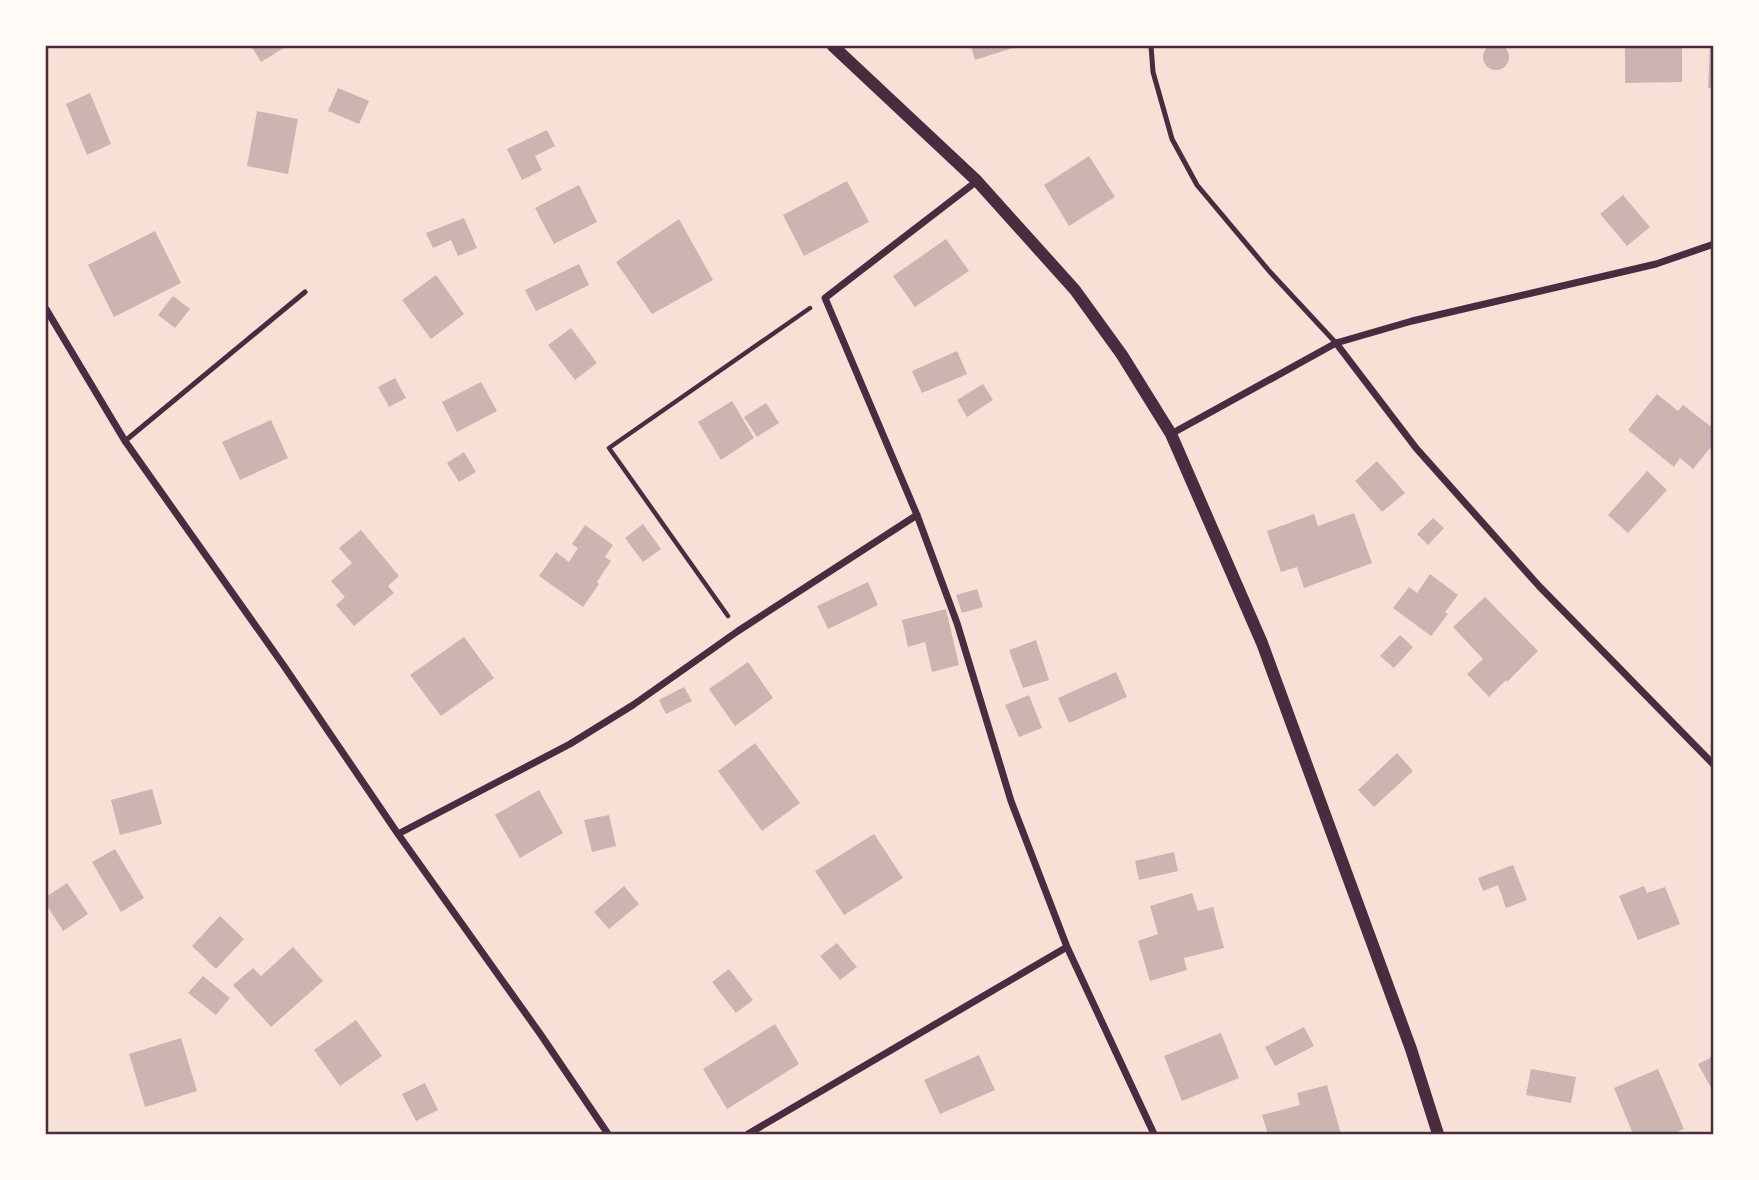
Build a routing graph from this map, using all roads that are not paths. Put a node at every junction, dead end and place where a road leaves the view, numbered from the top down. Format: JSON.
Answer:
{"nodes":[{"id":1,"x":833,"y":46,"type":"edge"},
{"id":2,"x":1152,"y":46,"type":"edge"},
{"id":3,"x":977,"y":181,"type":"junction"},
{"id":4,"x":1713,"y":244,"type":"edge"},
{"id":5,"x":305,"y":292,"type":"dead end"},
{"id":6,"x":46,"y":309,"type":"edge"},
{"id":7,"x":1336,"y":343,"type":"junction"},
{"id":8,"x":1171,"y":434,"type":"junction"},
{"id":9,"x":125,"y":441,"type":"junction"},
{"id":10,"x":917,"y":515,"type":"junction"},
{"id":11,"x":1713,"y":765,"type":"edge"},
{"id":12,"x":398,"y":834,"type":"junction"},
{"id":13,"x":1067,"y":947,"type":"junction"},
{"id":14,"x":608,"y":1135,"type":"edge"},
{"id":15,"x":748,"y":1135,"type":"edge"},
{"id":16,"x":1154,"y":1135,"type":"edge"},
{"id":17,"x":1438,"y":1135,"type":"edge"}],
"edges":[{"from":1,"to":3,"type":"street"},
{"from":2,"to":7,"type":"lane"},
{"from":3,"to":8,"type":"street"},
{"from":3,"to":10,"type":"street"},
{"from":4,"to":7,"type":"street"},
{"from":5,"to":9,"type":"lane"},
{"from":6,"to":9,"type":"street"},
{"from":7,"to":8,"type":"street"},
{"from":7,"to":11,"type":"street"},
{"from":8,"to":17,"type":"street"},
{"from":9,"to":12,"type":"street"},
{"from":10,"to":12,"type":"street"},
{"from":10,"to":13,"type":"street"},
{"from":12,"to":14,"type":"street"},
{"from":13,"to":15,"type":"street"},
{"from":13,"to":16,"type":"street"}]}
